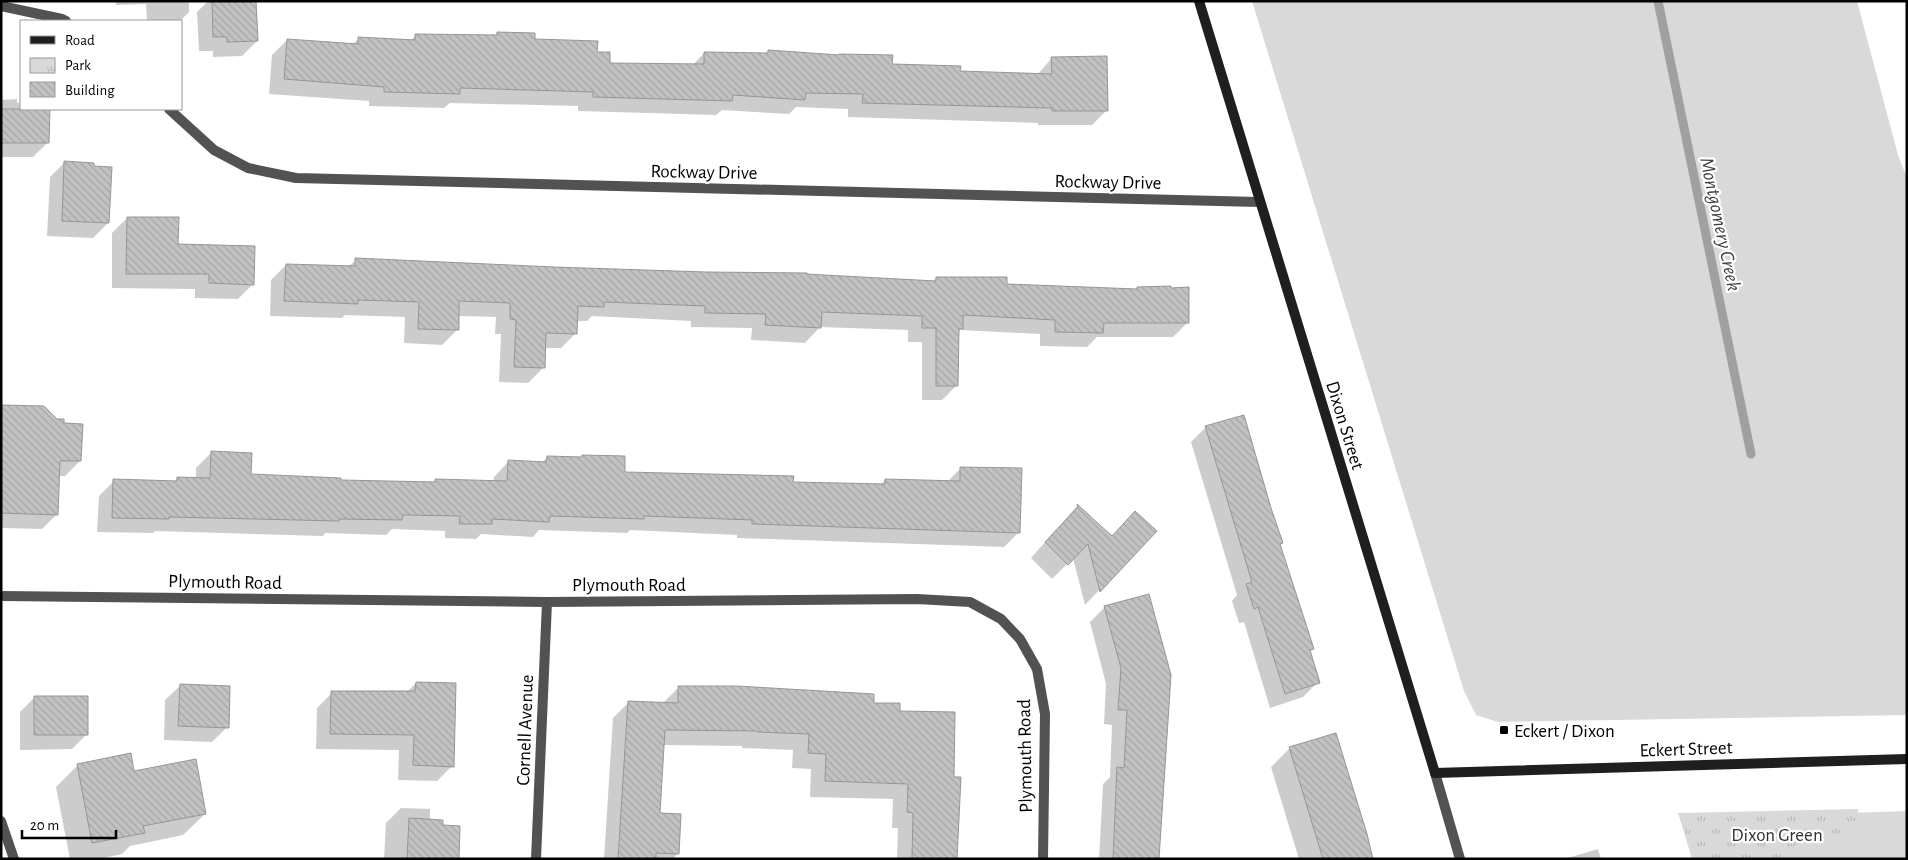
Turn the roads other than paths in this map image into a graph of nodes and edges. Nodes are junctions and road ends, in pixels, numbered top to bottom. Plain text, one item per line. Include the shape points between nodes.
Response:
1 (1199, 1) edge
2 (1, 6) edge
3 (64, 20) edge
4 (170, 110) edge
5 (1259, 202) junction
6 (1, 596) edge
7 (547, 602) junction
8 (1907, 759) edge
9 (1435, 773) junction
10 (1, 821) edge
11 (14, 859) edge
12 (536, 859) edge
13 (1043, 859) edge
14 (1460, 859) edge

1 - 5 street, Dixon Street
2 - 3 street
4 - 5 street, Rockway Drive via 214,150 248,168 296,178
5 - 9 street, Dixon Street
6 - 7 street, Plymouth Road
7 - 12 street, Cornell Avenue
7 - 13 street, Plymouth Road via 917,599 970,602 1001,619 1020,640 1037,670 1045,714
8 - 9 street, Eckert Street
9 - 14 street, Dixon Street
10 - 11 street

